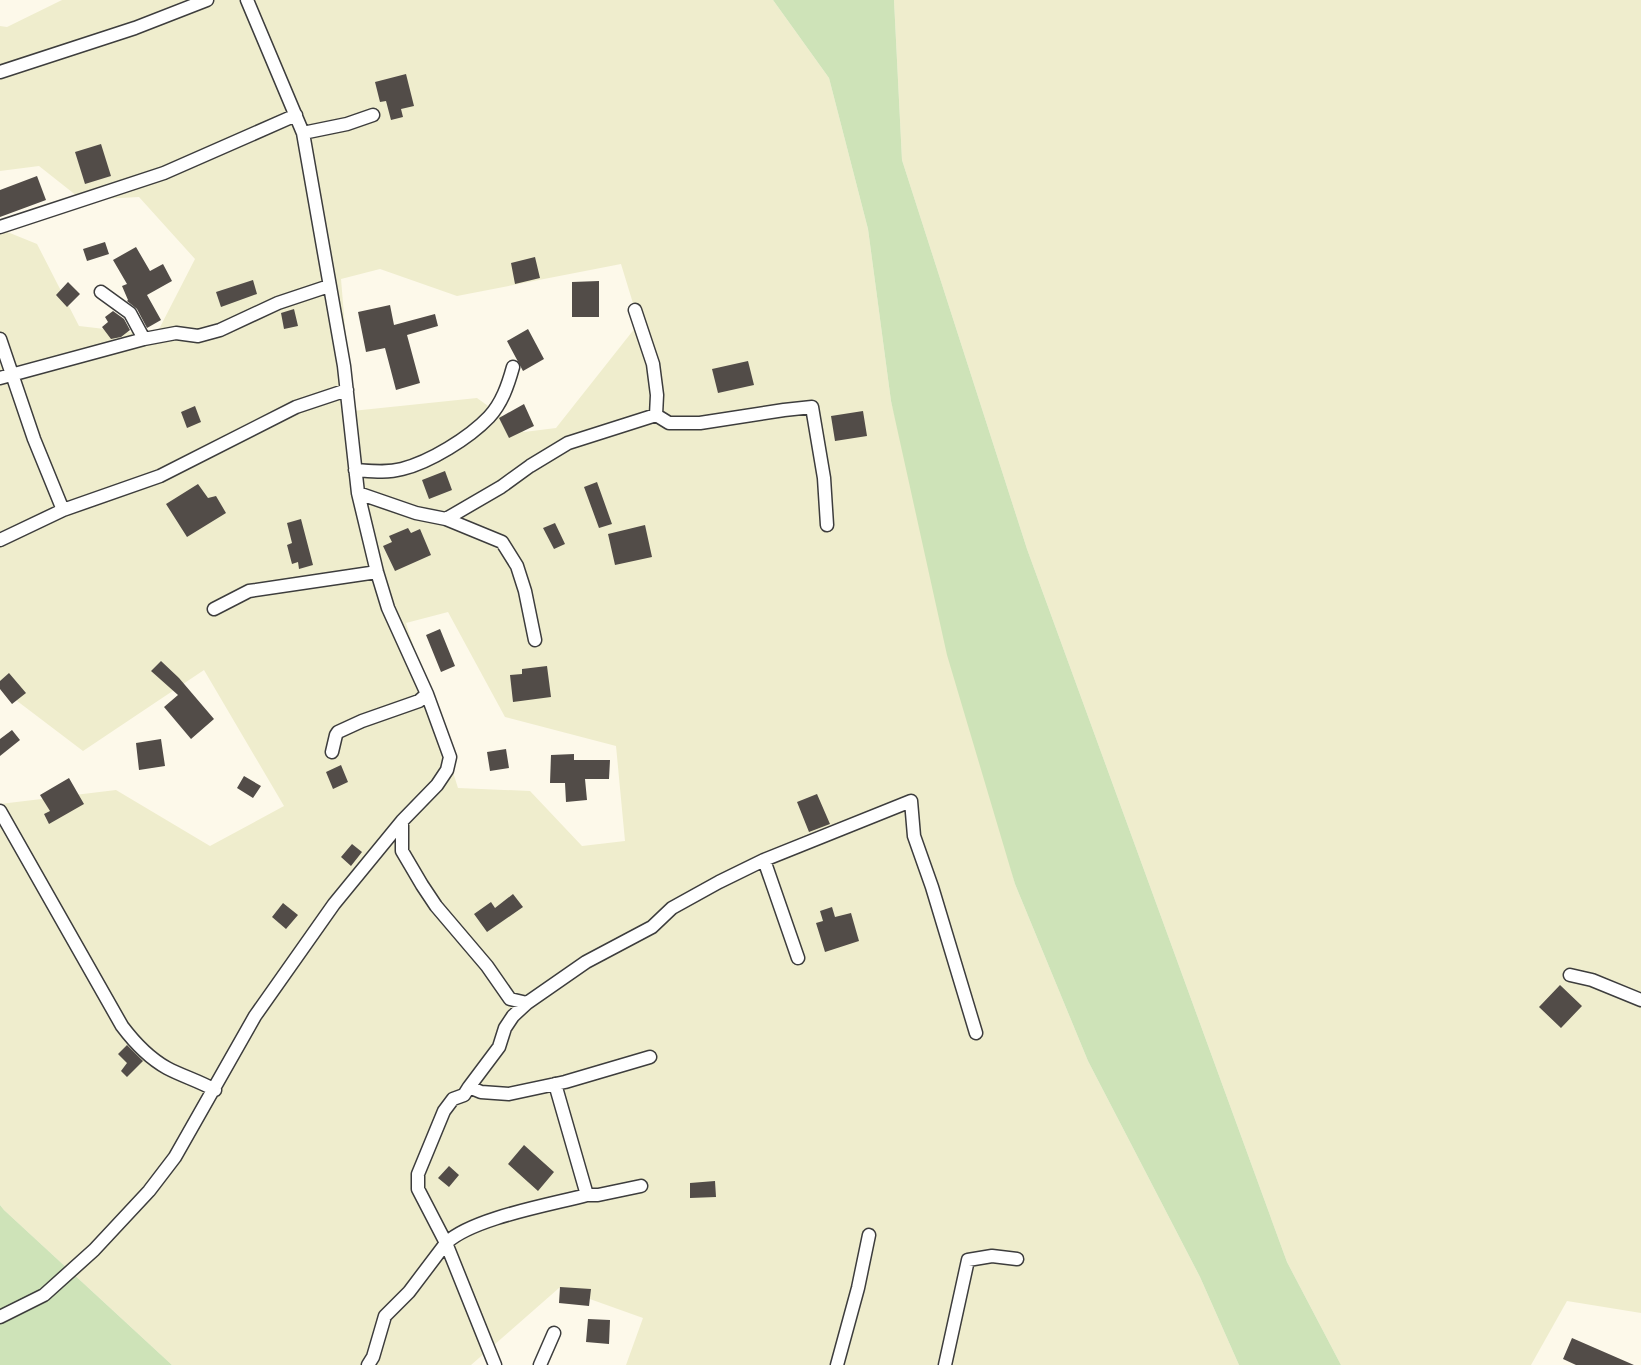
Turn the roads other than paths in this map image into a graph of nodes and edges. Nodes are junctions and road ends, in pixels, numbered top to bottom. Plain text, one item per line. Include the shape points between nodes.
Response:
1 (207, 0) edge
2 (247, 0) edge
3 (0, 72) edge
4 (296, 115) junction
5 (373, 115) dead end
6 (303, 133) junction
7 (0, 227) edge
8 (329, 285) junction
9 (101, 292) dead end
10 (635, 310) dead end
11 (0, 339) edge
12 (144, 339) junction
13 (513, 367) dead end
14 (6, 376) edge
15 (346, 390) junction
16 (656, 415) junction
17 (356, 470) junction
18 (358, 492) junction
19 (63, 510) junction
20 (446, 519) junction
21 (827, 525) dead end
22 (0, 540) edge
23 (378, 572) junction
24 (214, 609) dead end
25 (535, 640) dead end
26 (427, 694) junction
27 (332, 752) dead end
28 (0, 811) edge
29 (402, 821) junction
30 (380, 847) junction
31 (402, 851) junction
32 (764, 860) junction
33 (798, 958) dead end
34 (1570, 975) dead end
35 (510, 999) junction
36 (1641, 1000) edge
37 (526, 1003) junction
38 (513, 1016) junction
39 (976, 1033) dead end
40 (650, 1057) dead end
41 (555, 1084) junction
42 (470, 1087) junction
43 (215, 1090) junction
44 (641, 1186) dead end
45 (587, 1194) junction
46 (868, 1235) dead end
47 (446, 1243) junction
48 (1017, 1259) dead end
49 (0, 1317) edge
50 (554, 1332) dead end
51 (368, 1365) edge
52 (495, 1365) edge
53 (540, 1365) edge
54 (837, 1365) edge
55 (945, 1365) edge

1 - 3 street
2 - 4 street
4 - 6 street
4 - 7 street via 164,173
5 - 6 street
6 - 8 street
8 - 12 street via 209,333 176,333
8 - 15 street
9 - 12 street via 130,314
10 - 16 street via 652,364
11 - 14 street
12 - 14 street
13 - 17 street via 507,389 489,416 462,439 401,470
14 - 19 street
15 - 17 street
15 - 19 street via 296,407 160,476
16 - 20 street via 568,443
16 - 21 street via 669,423 700,423 812,407
17 - 18 street
18 - 20 street via 416,513
18 - 23 street
19 - 22 street
20 - 25 street via 495,539 508,550 525,591
23 - 24 street via 249,591
23 - 26 street via 388,608
26 - 27 street via 419,701 338,732
26 - 29 street via 450,757 447,770
28 - 43 street via 122,1026 136,1044 167,1068
29 - 30 street
29 - 31 street
30 - 31 street
30 - 43 street via 334,904 255,1016
31 - 35 street via 436,906
32 - 33 street
32 - 37 street via 672,908 652,927 586,962
32 - 39 street via 911,801 914,836
34 - 36 street
35 - 37 street
35 - 38 street
37 - 38 street
38 - 42 street via 499,1047
40 - 41 street
41 - 42 street via 502,1094
41 - 45 street
42 - 47 street via 444,1111 418,1174 418,1189
43 - 49 street via 149,1191 94,1250 44,1295
44 - 45 street
45 - 47 street via 481,1223
46 - 54 street
47 - 51 street via 409,1292 385,1316
47 - 52 street
48 - 55 street via 992,1256 968,1260
50 - 53 street

